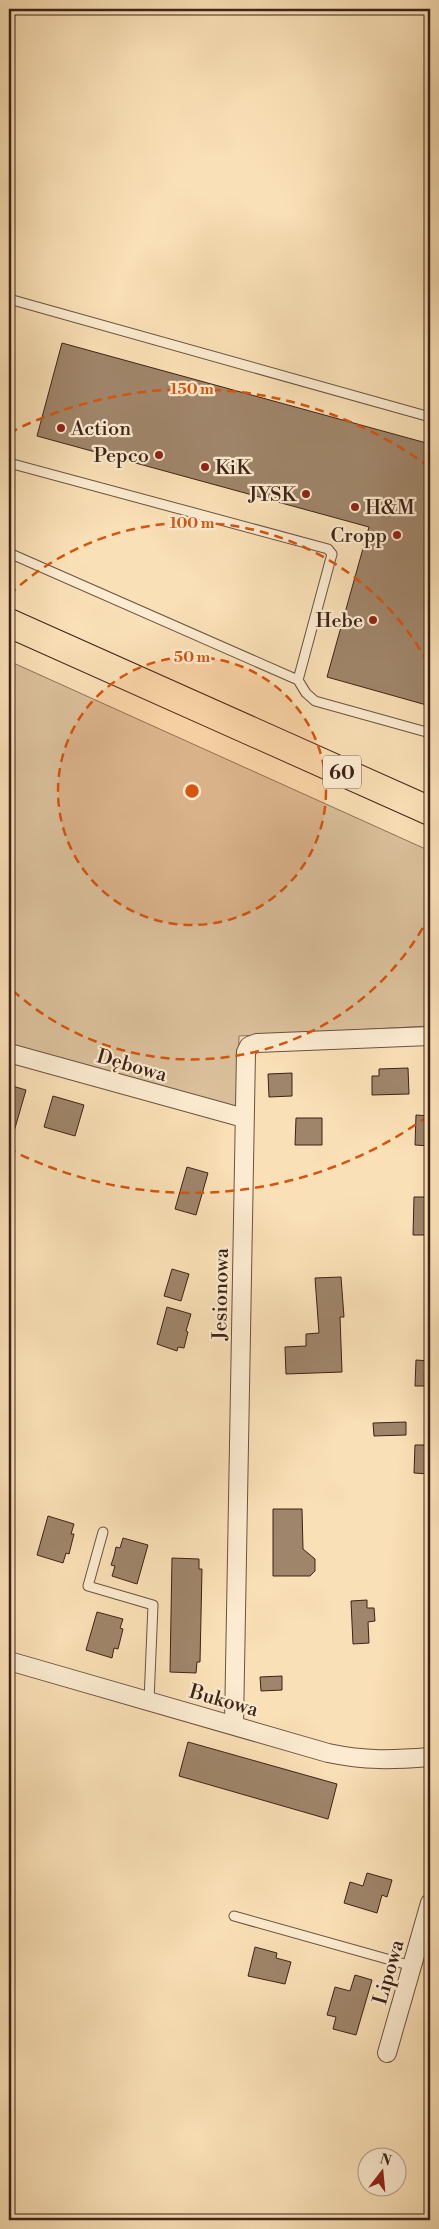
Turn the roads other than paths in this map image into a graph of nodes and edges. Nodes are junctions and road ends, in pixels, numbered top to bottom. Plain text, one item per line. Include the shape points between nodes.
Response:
1 (9, 299) edge
2 (430, 417) edge
3 (9, 463) edge
4 (9, 553) edge
5 (9, 623) edge
6 (298, 680) junction
7 (430, 733) edge
8 (430, 811) edge
9 (430, 1036) edge
10 (9, 1053) edge
11 (244, 1118) junction
12 (102, 1532) dead end
13 (9, 1661) edge
14 (149, 1701) junction
15 (234, 1725) junction
16 (430, 1757) edge
17 (430, 1903) edge
18 (234, 1916) dead end
19 (412, 1966) junction
20 (387, 2053) dead end

1 - 2 lane
3 - 6 lane via 328,549 332,554
4 - 6 lane
5 - 8 main road, 60
6 - 7 lane via 315,701
9 - 11 street, Jesionowa via 256,1043 249,1046 246,1052
10 - 11 street, Dębowa
11 - 15 street, Jesionowa
12 - 14 lane via 88,1586 153,1605
13 - 14 street, Bukowa
14 - 15 street, Bukowa
15 - 16 street, Bukowa via 358,1759
17 - 19 street, Lipowa
18 - 19 lane
19 - 20 street, Lipowa

